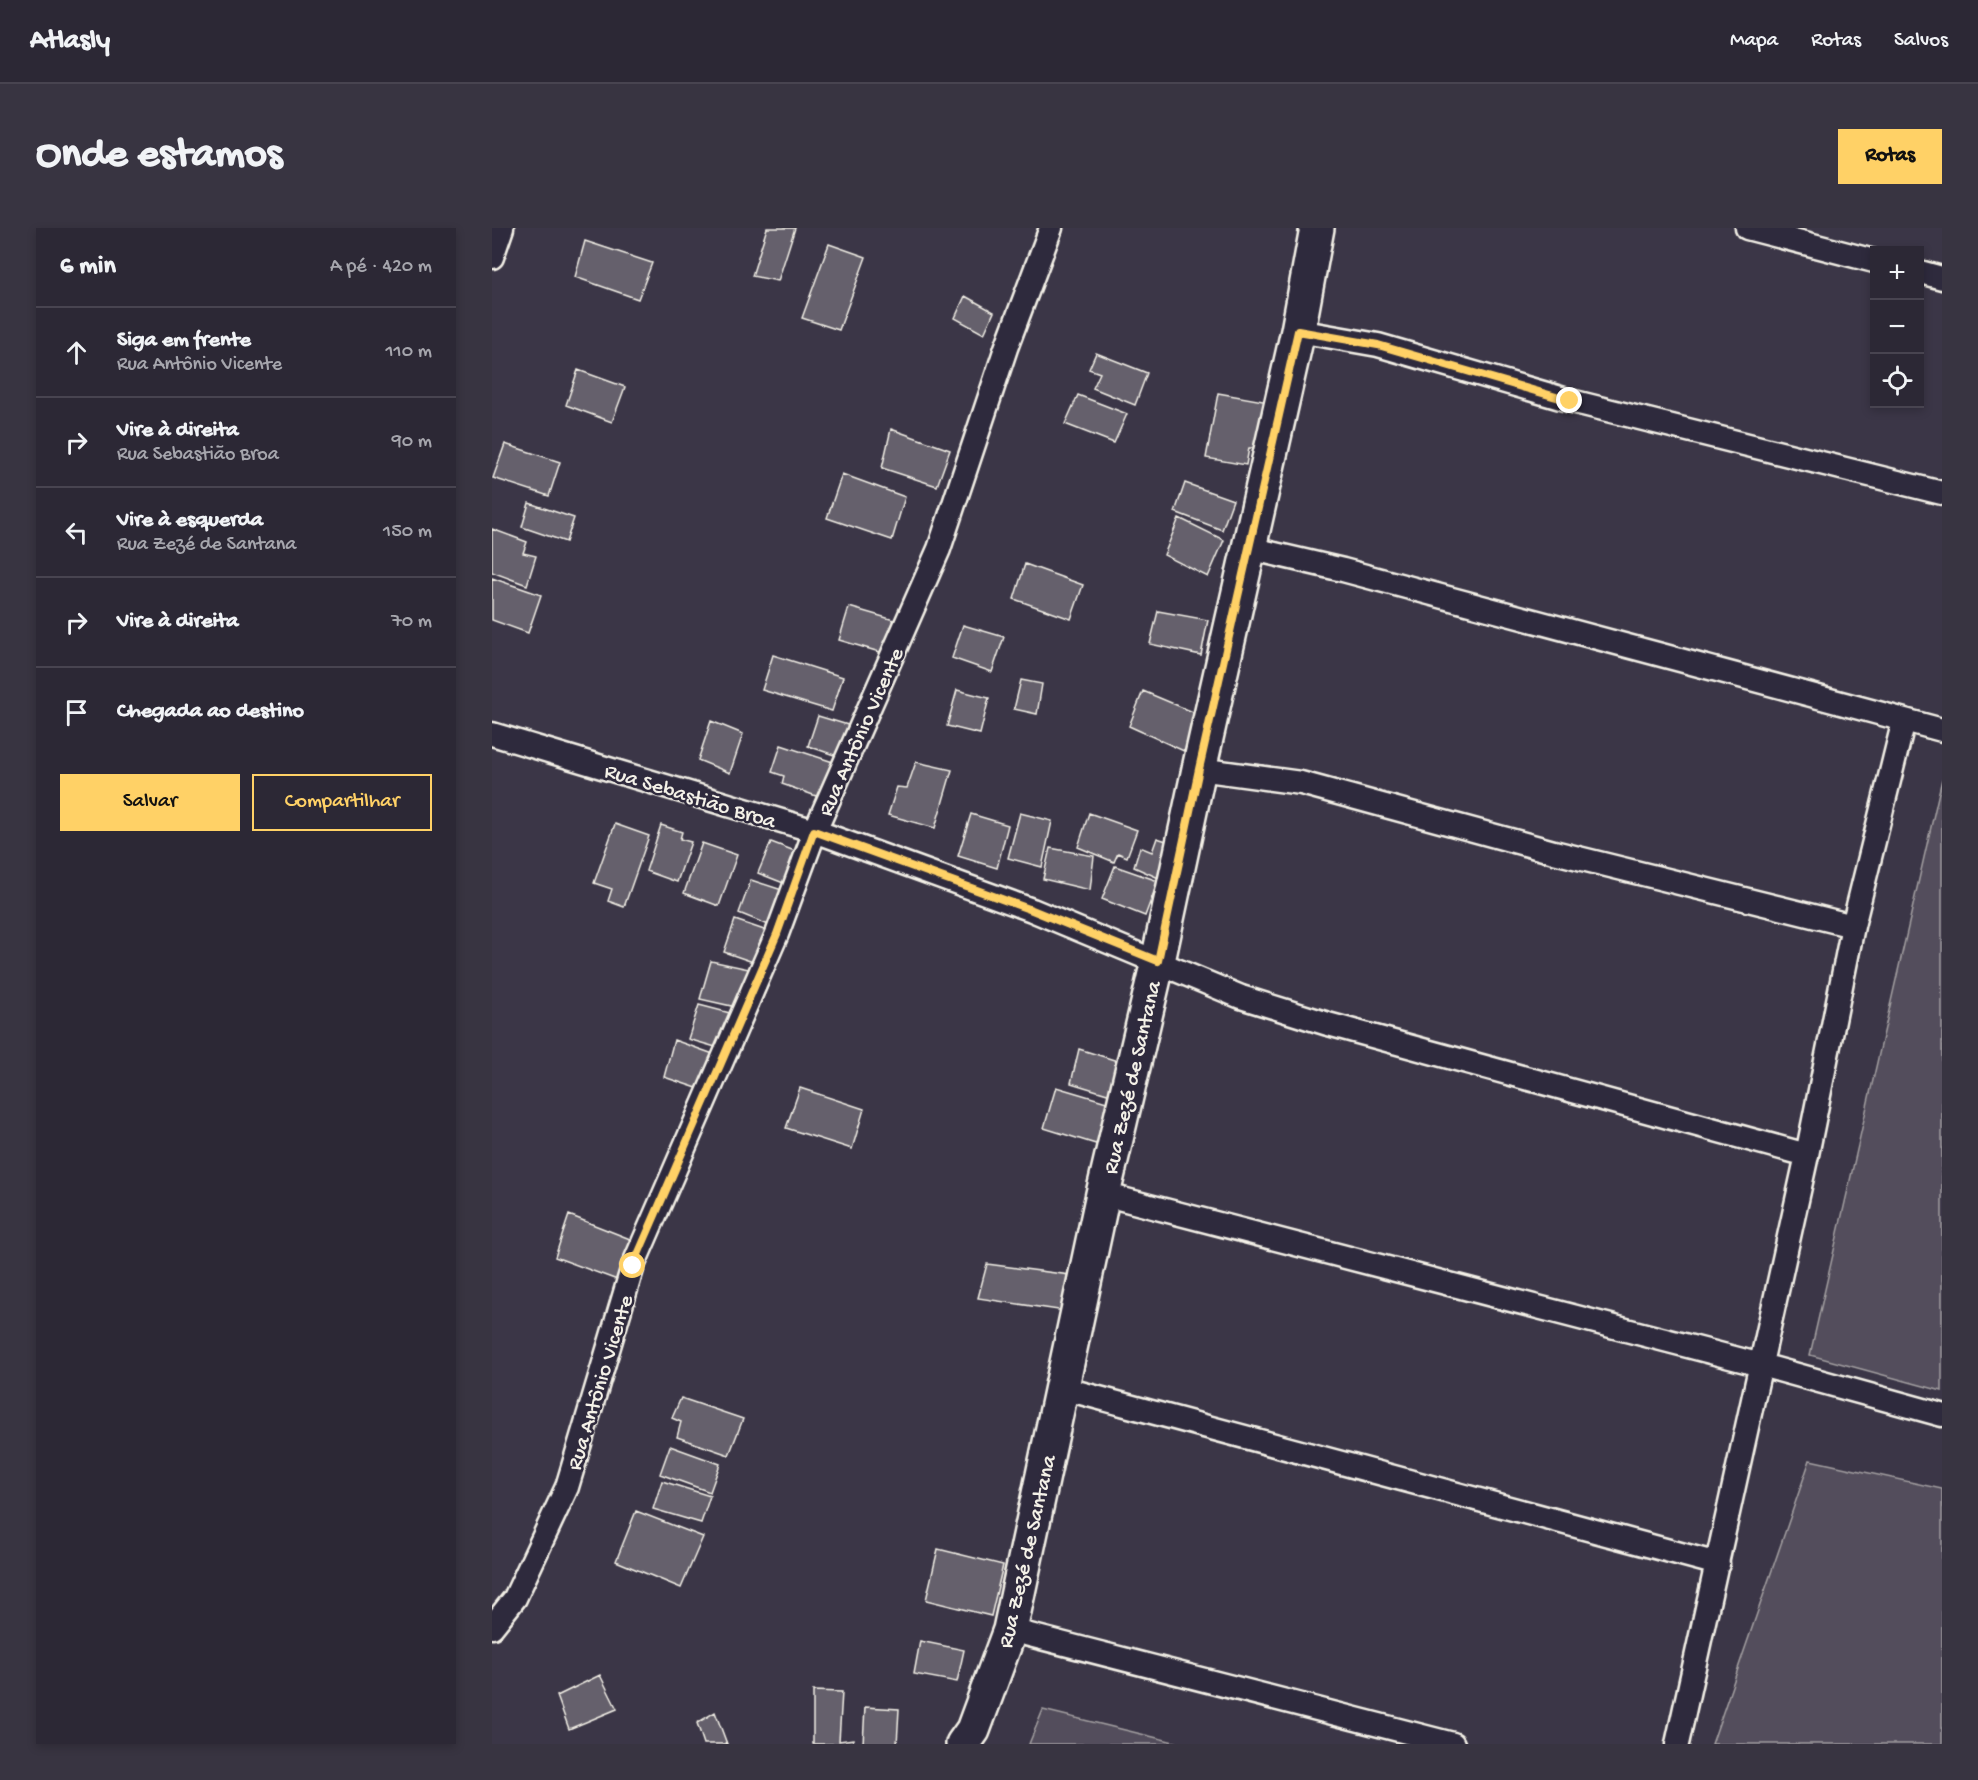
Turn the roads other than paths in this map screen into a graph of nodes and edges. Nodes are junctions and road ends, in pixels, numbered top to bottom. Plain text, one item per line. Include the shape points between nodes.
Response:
1 (502, 228) edge
2 (1052, 228) edge
3 (1317, 228) edge
4 (1747, 228) edge
5 (492, 257) edge
6 (1870, 260) edge
7 (1924, 273) edge
8 (1942, 278) edge
9 (1298, 331) junction
10 (1942, 493) edge
11 (1249, 548) junction
12 (1904, 720) junction
13 (1942, 730) edge
14 (492, 734) edge
15 (1199, 769) junction
16 (814, 831) junction
17 (1853, 926) junction
18 (1158, 961) junction
19 (1807, 1155) junction
20 (1103, 1194) junction
21 (1761, 1365) junction
22 (1062, 1388) junction
23 (1942, 1415) edge
24 (1718, 1564) junction
25 (492, 1626) edge
26 (1010, 1630) junction
27 (963, 1744) edge
28 (1453, 1744) edge
29 (1677, 1744) edge

1 - 5 street
2 - 16 street, Rua Antônio Vicente via 1006,348 939,549
3 - 9 main road, Rua Zezé de Santana
4 - 6 street
7 - 8 street
9 - 10 street via 1378,345 1570,401
9 - 11 main road, Rua Zezé de Santana
11 - 12 street
11 - 15 main road, Rua Zezé de Santana
12 - 13 street
12 - 17 street
14 - 16 street, Rua Sebastião Broa
15 - 17 street via 1301,783 1554,852
15 - 18 main road, Rua Zezé de Santana
16 - 18 street, Rua Sebastião Broa via 1032,910
16 - 25 street, Rua Antônio Vicente via 777,934 633,1266 567,1487 515,1598
17 - 19 street
18 - 19 street, Rua Sebastião Broa via 1241,997 1328,1024
18 - 20 main road, Rua Zezé de Santana
19 - 21 street
20 - 21 street
20 - 22 main road, Rua Zezé de Santana
21 - 23 street
21 - 24 street
22 - 24 street
22 - 26 main road, Rua Zezé de Santana
24 - 29 street
26 - 27 main road, Rua Zezé de Santana via 973,1730
26 - 28 street

